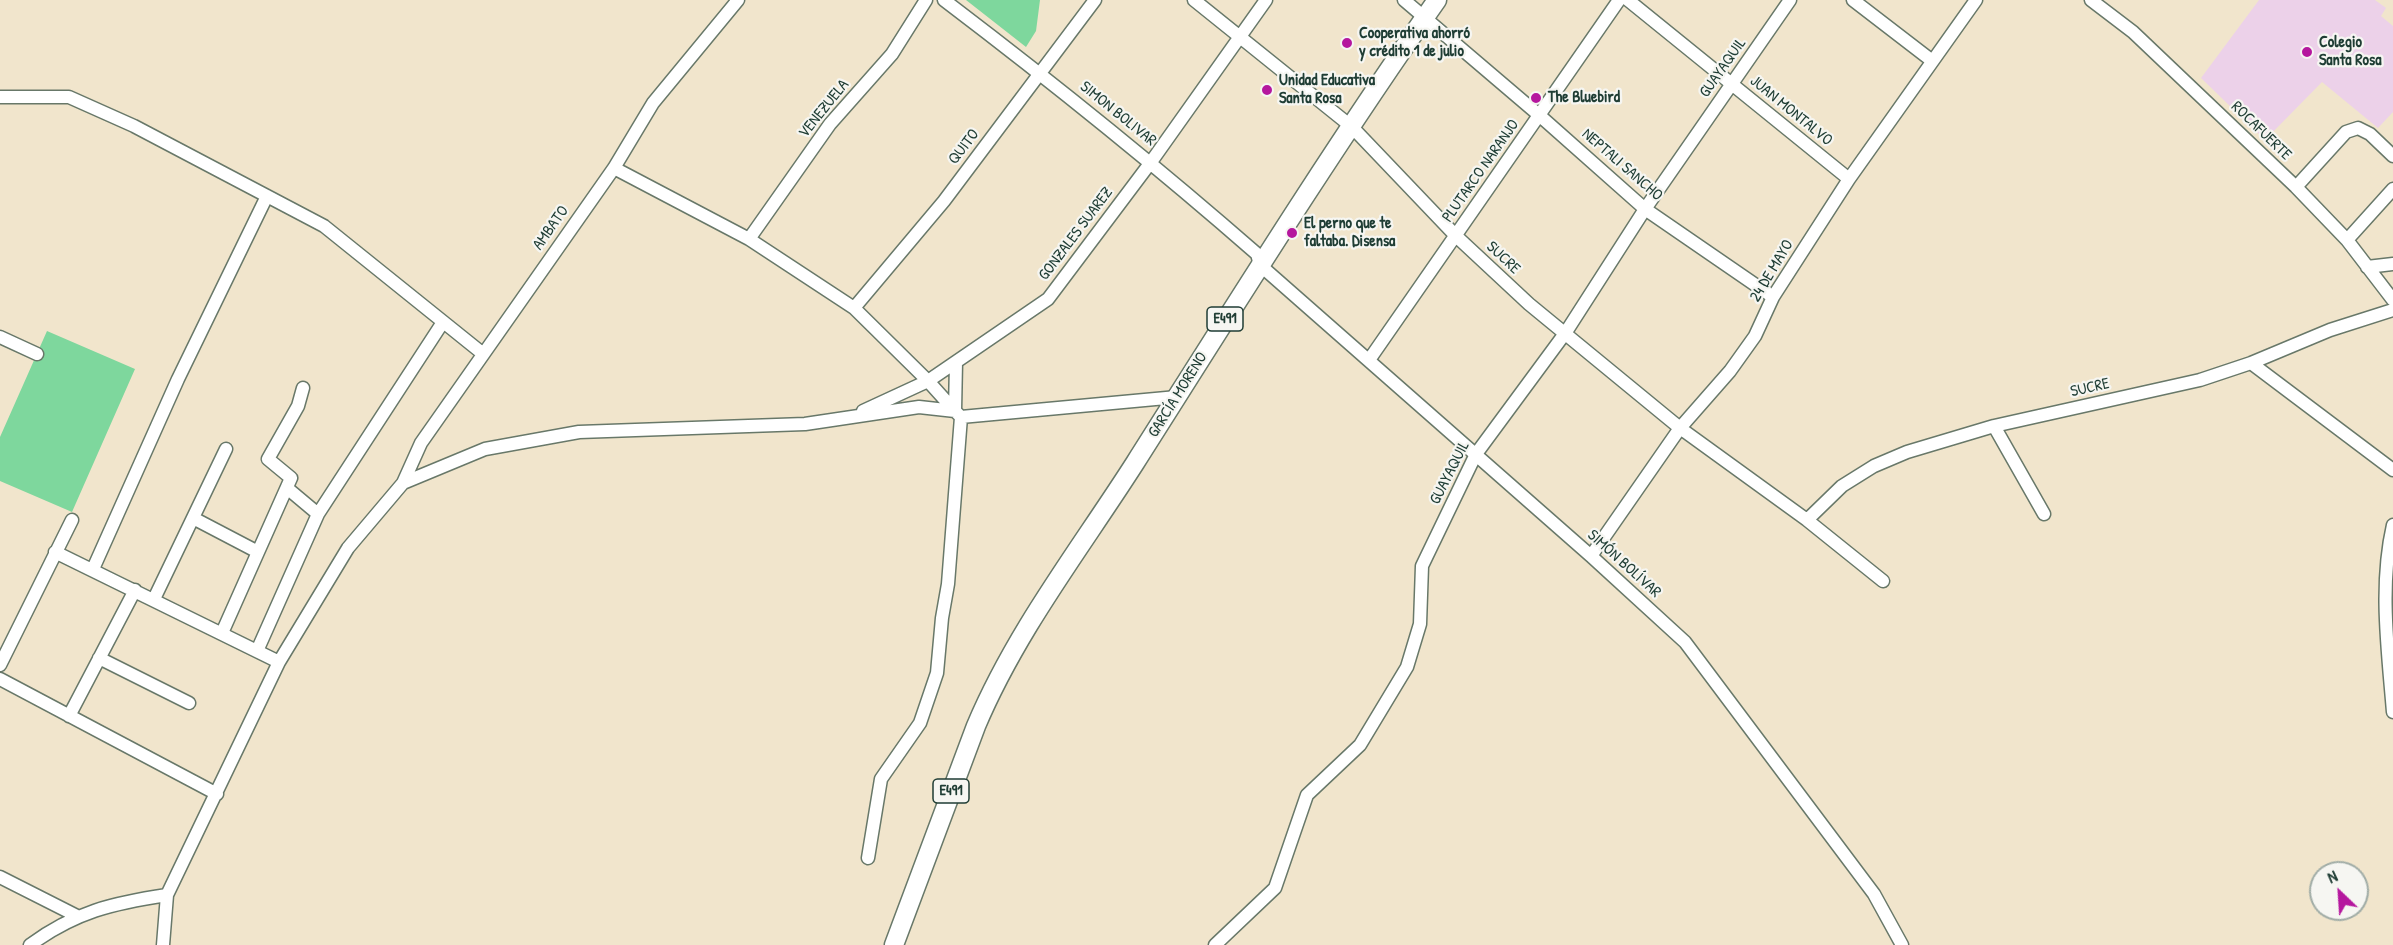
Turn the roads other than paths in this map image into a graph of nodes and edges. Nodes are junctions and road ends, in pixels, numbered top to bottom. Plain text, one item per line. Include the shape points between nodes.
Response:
1 (738, 0) edge
2 (926, 0) edge
3 (944, 0) edge
4 (1095, 0) edge
5 (1194, 0) edge
6 (1266, 0) edge
7 (1404, 0) edge
8 (1437, 0) edge
9 (1619, 0) edge
10 (1628, 0) edge
11 (1790, 0) edge
12 (1853, 0) edge
13 (1976, 0) edge
14 (2091, 0) edge
15 (1425, 17) junction
16 (1240, 37) junction
17 (1931, 60) junction
18 (1041, 73) junction
19 (1732, 84) junction
20 (0, 97) edge
21 (1539, 115) junction
22 (1352, 127) junction
23 (2393, 156) edge
24 (1151, 162) junction
25 (614, 168) junction
26 (1849, 179) junction
27 (2296, 187) junction
28 (2393, 189) edge
29 (267, 196) junction
30 (1645, 209) junction
31 (1456, 236) junction
32 (748, 239) junction
33 (2347, 240) junction
34 (2393, 264) edge
35 (1260, 265) junction
36 (2367, 267) junction
37 (1773, 297) junction
38 (2393, 300) edge
39 (854, 308) junction
40 (2393, 310) edge
41 (443, 321) junction
42 (1566, 332) junction
43 (0, 337) edge
44 (482, 353) junction
45 (37, 354) dead end
46 (1369, 360) junction
47 (956, 362) junction
48 (2251, 363) junction
49 (928, 381) junction
50 (303, 388) dead end
51 (1177, 397) junction
52 (958, 414) junction
53 (849, 417) junction
54 (1994, 426) junction
55 (1680, 428) junction
56 (226, 449) dead end
57 (1476, 454) junction
58 (2393, 470) edge
59 (403, 483) junction
60 (287, 488) junction
61 (318, 514) junction
62 (2044, 514) dead end
63 (193, 518) junction
64 (72, 520) dead end
65 (1807, 520) junction
66 (2393, 525) edge
67 (55, 552) junction
68 (258, 552) junction
69 (1591, 556) junction
70 (93, 569) junction
71 (1883, 581) dead end
72 (135, 590) junction
73 (154, 599) junction
74 (222, 633) junction
75 (257, 651) junction
76 (99, 658) junction
77 (279, 662) junction
78 (0, 665) edge
79 (0, 679) edge
80 (189, 703) dead end
81 (2393, 712) edge
82 (69, 716) junction
83 (217, 794) junction
84 (868, 858) dead end
85 (0, 877) edge
86 (167, 895) junction
87 (77, 916) junction
88 (30, 945) edge
89 (163, 945) edge
90 (894, 945) edge
91 (1215, 945) edge
92 (1902, 945) edge

1 - 25 street, AMBATO via 653,103
2 - 32 street, VENEZUELA via 892,54 830,124
3 - 18 street, SIMON BOLIVAR
4 - 18 street, QUITO
5 - 16 street, SUCRE
6 - 16 street, GONZALES SUAREZ
7 - 15 street, NEPTALI SANCHO
8 - 15 highway, GARCÍA MORENO / E491
9 - 21 street, PLUTARCO NARANJO
10 - 19 street, JUAN MONTALVO
11 - 19 street, GUAYAQUIL
12 - 17 street
13 - 17 street, 24 DE MAYO
14 - 27 street, ROCAFUERTE via 2133,32
15 - 21 street, NEPTALI SANCHO
15 - 22 highway, GARCÍA MORENO / E491
16 - 22 street, SUCRE
16 - 24 street, GONZALES SUAREZ
17 - 26 street, 24 DE MAYO
18 - 24 street, SIMON BOLIVAR
18 - 39 street, QUITO via 944,201
19 - 26 street, JUAN MONTALVO
19 - 30 street, GUAYAQUIL
20 - 29 street via 69,97 134,126
21 - 30 street, NEPTALI SANCHO
21 - 31 street, PLUTARCO NARANJO
22 - 31 street, SUCRE
22 - 35 highway, GARCÍA MORENO / E491
23 - 27 street via 2358,128 2346,132
24 - 35 street, SIMON BOLIVAR via 1257,254
24 - 47 street, GONZALES SUAREZ via 1048,299
25 - 32 street
25 - 44 street, AMBATO
26 - 37 street, 24 DE MAYO
27 - 33 street, ROCAFUERTE
28 - 33 street
29 - 41 street via 324,226
29 - 70 street via 178,379
30 - 37 street, NEPTALI SANCHO
30 - 42 street, GUAYAQUIL
31 - 42 street, SUCRE via 1529,304
31 - 46 street, PLUTARCO NARANJO
32 - 39 street
33 - 36 street, ROCAFUERTE
34 - 36 street
35 - 46 street, SIMÓN BOLÍVAR
35 - 51 highway, GARCÍA MORENO / E491
36 - 38 street, ROCAFUERTE
37 - 55 street, 24 DE MAYO via 1755,336
39 - 49 street
40 - 48 street, SUCRE via 2330,330
41 - 44 street
41 - 61 street
42 - 55 street, SUCRE
42 - 57 street, GUAYAQUIL
43 - 45 street
44 - 59 street, AMBATO via 421,443
46 - 57 street, SIMÓN BOLÍVAR
47 - 49 street, GONZALES SUAREZ
47 - 52 street
48 - 54 street, SUCRE via 2200,380
48 - 58 street
49 - 52 street
49 - 53 street, GONZALES SUAREZ
50 - 60 street via 298,406 268,459 291,478
51 - 52 street
51 - 90 highway, GARCÍA MORENO / E491 via 1018,641 991,690
52 - 53 street via 919,407
52 - 84 street via 948,584 937,673 920,723 881,778
53 - 59 street via 805,424 579,432 485,449
54 - 62 street
54 - 65 street, SUCRE via 1926,445 1874,466 1842,486
55 - 65 street, SUCRE
55 - 69 street, 24 DE MAYO
56 - 63 street
57 - 69 street, SIMÓN BOLÍVAR
57 - 91 street, GUAYAQUIL via 1422,566 1420,624 1407,667 1360,745 1307,795 1275,888
59 - 77 street via 348,548
60 - 61 street
60 - 68 street
61 - 75 street
63 - 68 street
63 - 73 street
64 - 67 street
65 - 71 street, SUCRE
66 - 81 street via 2385,610
67 - 70 street
67 - 78 street
68 - 74 street
69 - 92 street, SIMÓN BOLÍVAR via 1685,642 1874,894
70 - 72 street
72 - 73 street
72 - 76 street
73 - 74 street
74 - 75 street
75 - 77 street
76 - 80 street
76 - 82 street
77 - 83 street
79 - 82 street
82 - 83 street
83 - 86 street
85 - 87 street
86 - 87 street via 120,902
86 - 89 street
87 - 88 street

